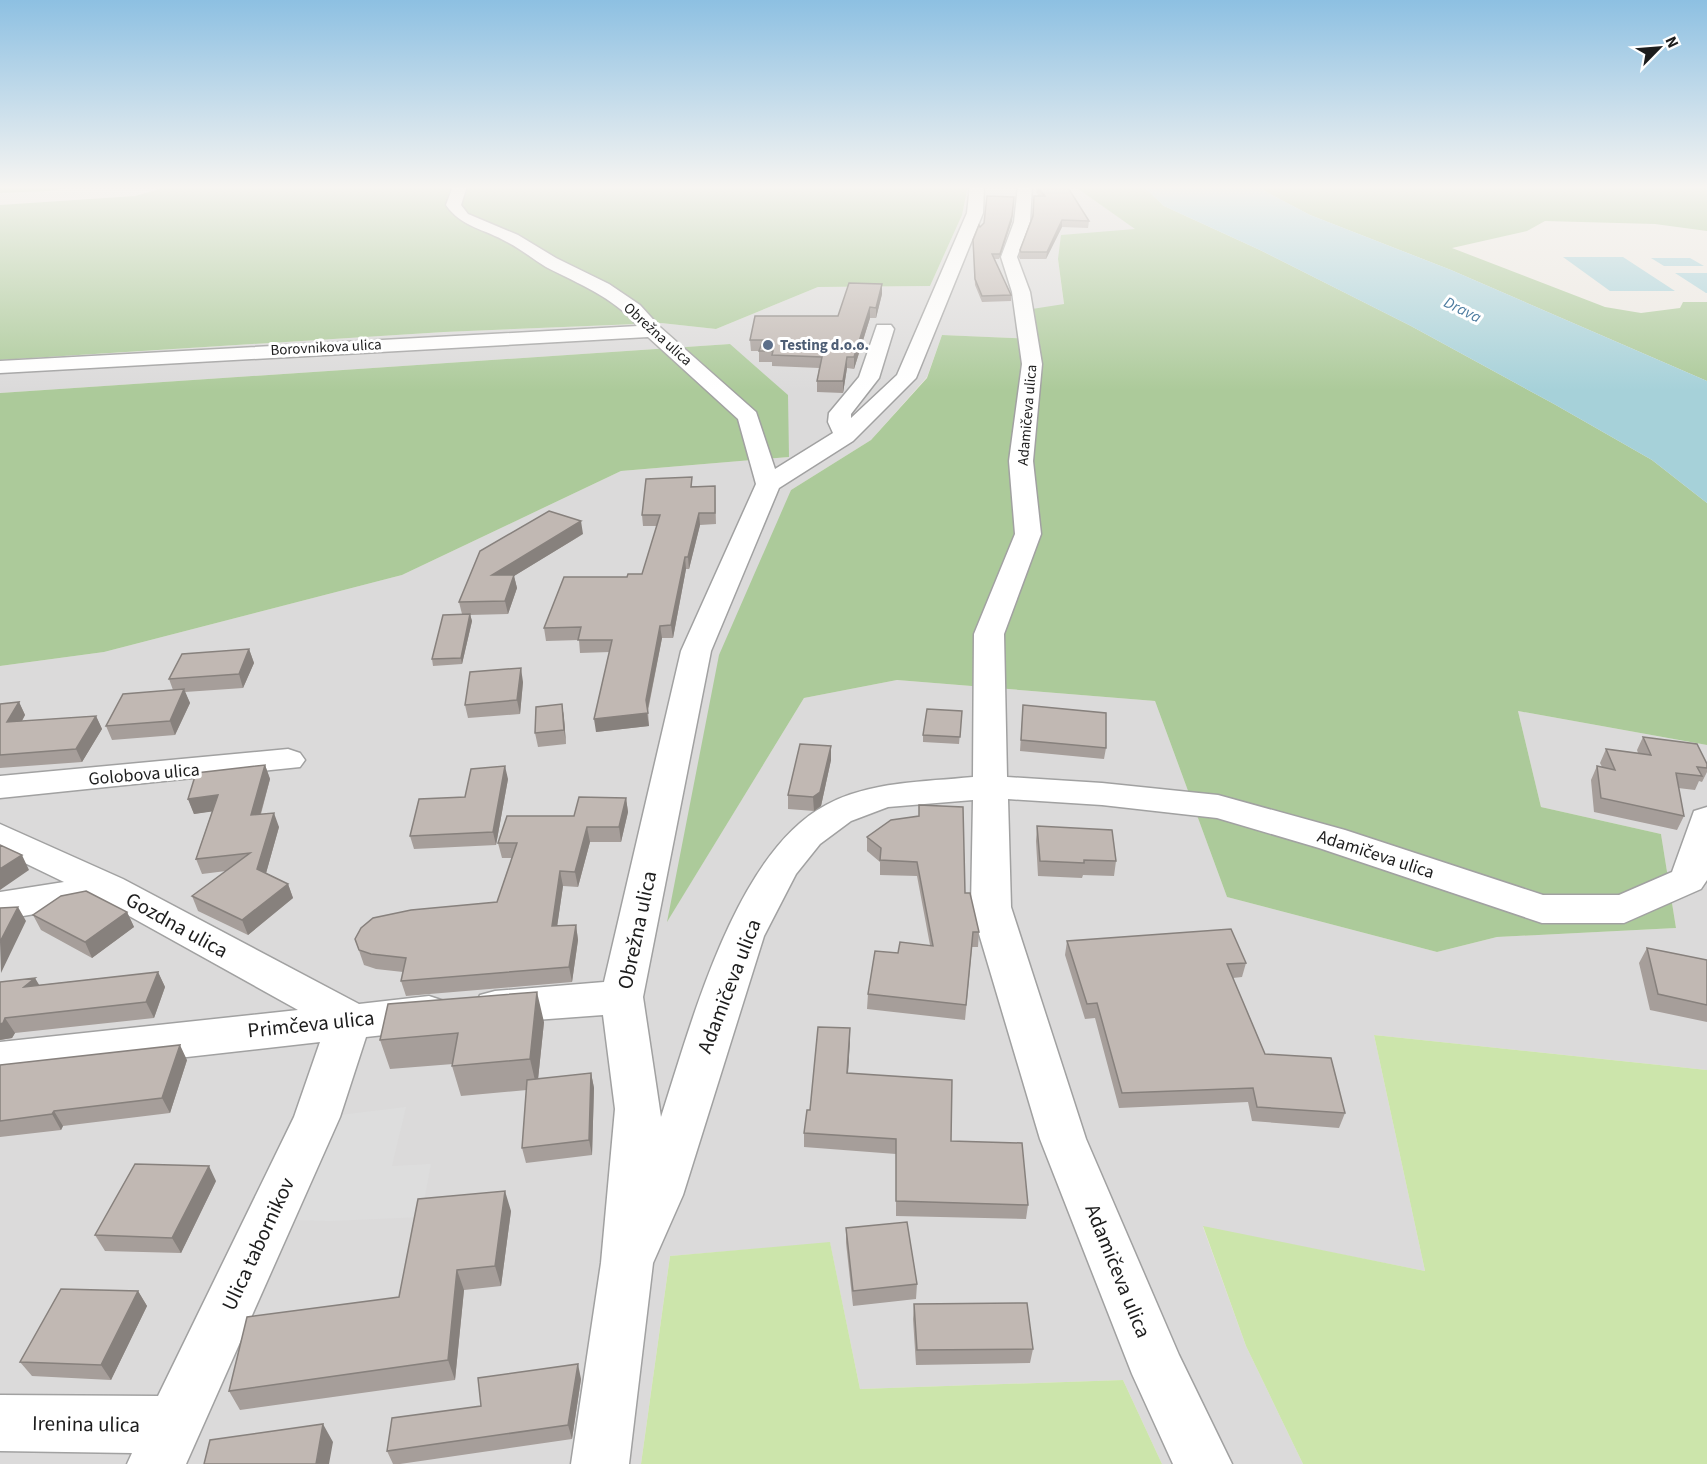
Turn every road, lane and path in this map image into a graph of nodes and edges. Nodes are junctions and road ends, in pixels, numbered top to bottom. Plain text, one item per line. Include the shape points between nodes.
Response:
1 (538, 254) edge
2 (958, 254) edge
3 (1010, 254) edge
4 (884, 329) dead end
5 (653, 331) junction
6 (0, 367) edge
7 (846, 436) junction
8 (768, 484) junction
9 (288, 760) dead end
10 (992, 786) junction
11 (0, 787) edge
12 (1707, 819) edge
13 (0, 836) edge
14 (109, 888) junction
15 (0, 906) edge
16 (622, 997) junction
17 (350, 1019) junction
18 (0, 1059) edge
19 (627, 1263) junction
20 (0, 1422) edge
21 (164, 1444) edge
22 (600, 1464) edge
23 (1203, 1464) edge

1 - 5 street, Obrežna ulica via 603,288 633,309
2 - 7 street via 906,378
3 - 10 street, Adamičeva ulica via 1021,292 1032,364 1021,461 1028,534 989,634
4 - 7 street via 869,378 840,413 839,422
5 - 6 street, Borovnikova ulica
5 - 8 street, Obrežna ulica via 748,417
7 - 8 street
8 - 16 street, Obrežna ulica via 696,651
9 - 11 street, Golobova ulica
10 - 12 street, Adamičeva ulica via 1218,807 1332,839 1542,909 1624,909 1688,880
10 - 19 street, Adamičeva ulica via 886,796 865,802 838,813 807,835 780,868 744,936 659,1195
10 - 23 street, Adamičeva ulica via 992,907 1064,1139 1160,1374
13 - 14 street, Gozdna ulica
14 - 15 street
14 - 17 street, Gozdna ulica
16 - 17 street, Primčeva ulica
16 - 19 street, Obrežna ulica via 638,1109
17 - 18 street, Primčeva ulica
17 - 21 street, Ulica tabornikov via 317,1117
19 - 22 street, Obrežna ulica
20 - 21 street, Irenina ulica

